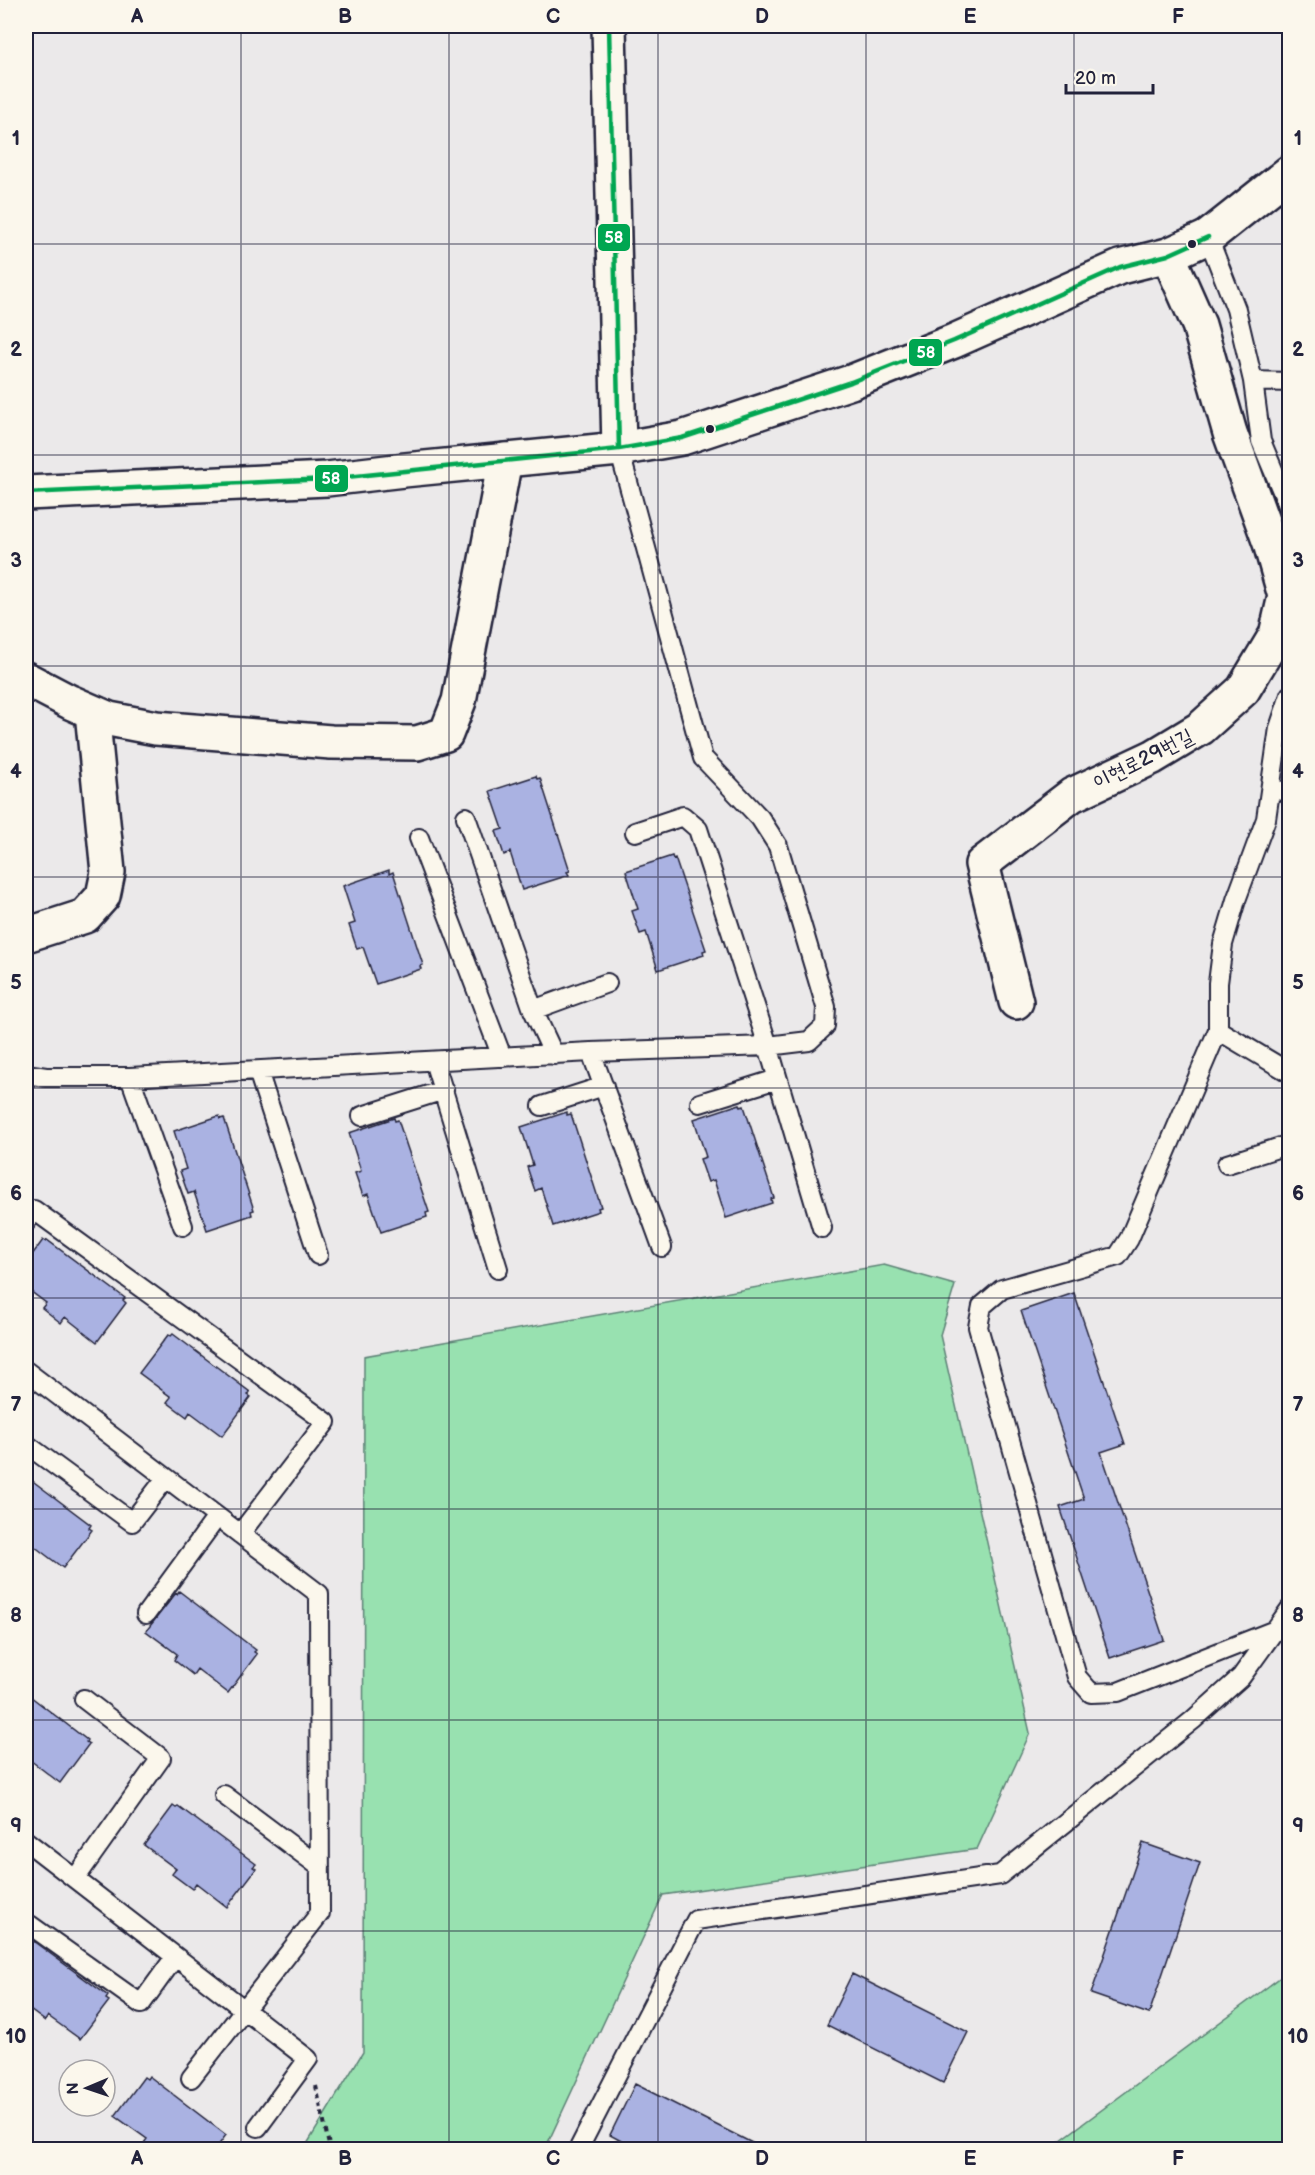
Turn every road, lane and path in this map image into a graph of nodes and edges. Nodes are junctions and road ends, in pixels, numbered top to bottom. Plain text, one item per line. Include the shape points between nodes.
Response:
1 (609, 26) edge
2 (1290, 172) edge
3 (1208, 237) junction
4 (1168, 255) junction
5 (1252, 381) junction
6 (1290, 382) edge
7 (619, 449) junction
8 (505, 460) junction
9 (26, 493) edge
10 (1290, 510) edge
11 (26, 680) edge
12 (1290, 695) edge
13 (92, 712) junction
14 (1271, 789) junction
15 (1290, 792) edge
16 (466, 817) dead end
17 (635, 832) dead end
18 (419, 838) dead end
19 (26, 935) edge
20 (607, 983) dead end
21 (1016, 1002) dead end
22 (533, 1010) junction
23 (1218, 1030) junction
24 (768, 1046) junction
25 (591, 1052) junction
26 (554, 1055) junction
27 (502, 1057) junction
28 (434, 1061) junction
29 (258, 1071) junction
30 (1289, 1072) edge
31 (26, 1074) edge
32 (130, 1077) junction
33 (777, 1079) junction
34 (604, 1086) junction
35 (444, 1090) junction
36 (700, 1103) dead end
37 (543, 1106) dead end
38 (362, 1116) dead end
39 (1290, 1144) edge
40 (1227, 1164) dead end
41 (26, 1222) edge
42 (183, 1226) dead end
43 (822, 1228) dead end
44 (662, 1247) dead end
45 (318, 1255) dead end
46 (498, 1269) dead end
47 (26, 1371) edge
48 (26, 1444) edge
49 (166, 1478) junction
50 (218, 1516) junction
51 (240, 1534) junction
52 (1290, 1610) edge
53 (146, 1614) dead end
54 (1275, 1630) junction
55 (84, 1699) dead end
56 (224, 1795) dead end
57 (26, 1841) edge
58 (320, 1867) junction
59 (75, 1879) junction
60 (26, 1932) edge
61 (175, 1957) junction
62 (243, 2009) junction
63 (308, 2059) junction
64 (191, 2078) dead end
65 (258, 2127) dead end
66 (330, 2150) edge
67 (578, 2150) edge

1 - 7 street
2 - 3 street
3 - 4 street
3 - 5 lane via 1236,309
4 - 7 street via 1120,267 954,341 841,385 682,438
4 - 21 street, 이현로29번길 via 1199,325 1230,433 1285,596 1276,635 1243,690 1201,728 1153,757 1072,795 982,864
5 - 6 lane
5 - 10 lane via 1261,441
7 - 8 street
7 - 24 lane via 703,758 760,818 778,846 826,1007 825,1026 809,1041
8 - 9 street via 327,479
8 - 13 street via 459,701 446,734 417,743 331,742 156,728
11 - 13 street
12 - 14 lane via 1279,728
13 - 19 street via 108,872 103,896 85,916
14 - 15 lane
14 - 23 lane via 1266,819 1223,944
16 - 22 lane
17 - 24 lane via 683,816 698,829
18 - 27 lane
20 - 22 lane
22 - 26 lane
23 - 30 lane
23 - 54 lane via 1129,1239 1118,1256 1002,1289 982,1306 978,1327 1077,1677 1084,1685 1092,1693 1118,1692
24 - 25 lane
24 - 33 lane
25 - 26 lane
25 - 34 lane
26 - 27 lane
27 - 28 lane
28 - 29 lane
28 - 35 lane
29 - 32 lane
29 - 45 lane
31 - 32 lane
32 - 42 lane
33 - 36 lane
33 - 43 lane
34 - 37 lane
34 - 44 lane
35 - 38 lane
35 - 46 lane
39 - 40 lane
41 - 51 lane via 34,1210 326,1422
47 - 49 lane
48 - 49 lane via 132,1522
49 - 50 lane
50 - 51 lane
50 - 53 lane
51 - 58 lane via 319,1594
52 - 54 lane
54 - 67 lane via 1241,1677 1193,1720 1000,1875 696,1920
55 - 59 lane via 161,1758
56 - 58 lane
57 - 59 lane
58 - 62 lane via 320,1913
59 - 61 lane
60 - 61 lane via 30,1925 141,2004
61 - 62 lane
62 - 63 lane
62 - 64 lane
63 - 65 lane
63 - 66 path

